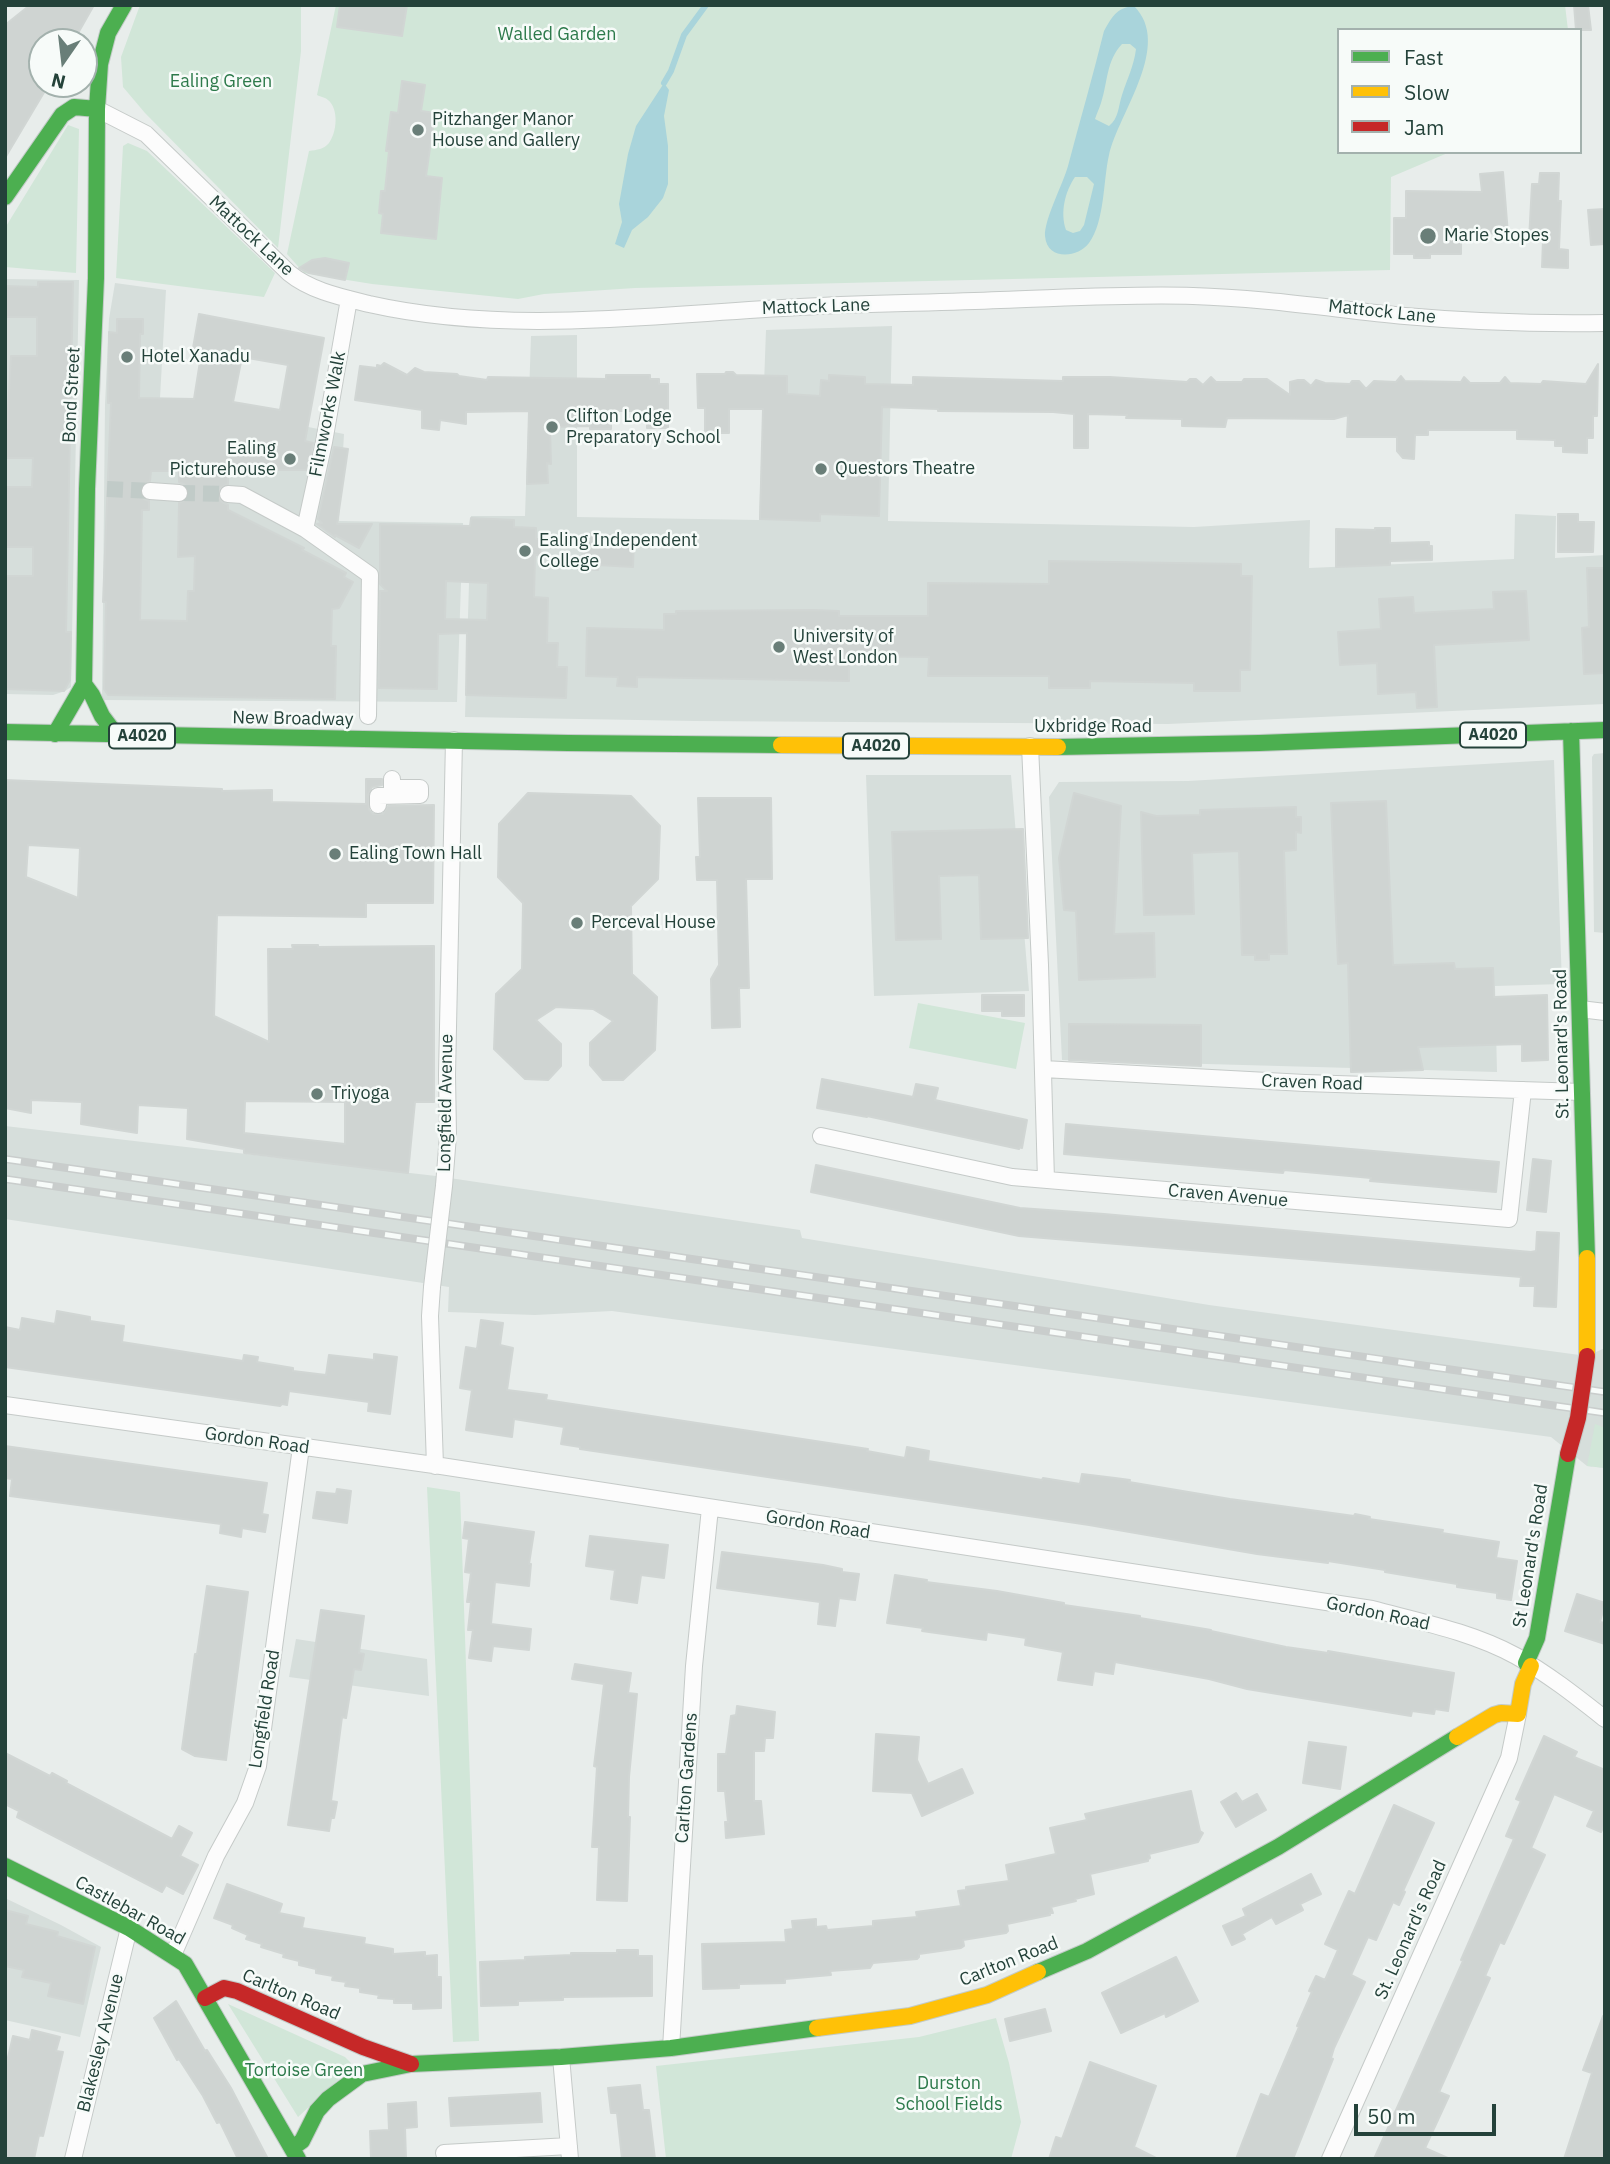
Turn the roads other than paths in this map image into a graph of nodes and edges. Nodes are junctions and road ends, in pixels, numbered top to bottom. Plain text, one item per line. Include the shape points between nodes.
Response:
1 (124, 5) edge
2 (97, 108) junction
3 (5, 197) edge
4 (349, 299) junction
5 (1605, 323) edge
6 (150, 491) tunnel mouth
7 (178, 492) tunnel mouth
8 (228, 494) tunnel mouth
9 (305, 529) junction
10 (84, 684) junction
11 (368, 716) dead end
12 (1605, 730) edge
13 (5, 732) edge
14 (1571, 732) junction
15 (55, 734) junction
16 (117, 736) junction
17 (454, 740) junction
18 (580, 743) joint
19 (1030, 746) junction
20 (392, 779) dead end
21 (378, 804) dead end
22 (1580, 1009) junction
23 (1605, 1012) edge
24 (1043, 1069) junction
25 (1523, 1090) junction
26 (1582, 1092) junction
27 (821, 1136) dead end
28 (1046, 1180) junction
29 (1587, 1356) joint
30 (5, 1405) edge
31 (301, 1447) junction
32 (435, 1466) junction
33 (710, 1508) junction
34 (1529, 1665) junction
35 (1518, 1714) junction
36 (1605, 1719) edge
37 (5, 1867) edge
38 (129, 1928) junction
39 (173, 1955) junction
40 (205, 1998) junction
41 (363, 2047) junction
42 (671, 2048) junction
43 (561, 2057) junction
44 (411, 2064) junction
45 (362, 2074) junction
46 (570, 2152) edge
47 (295, 2153) edge
48 (444, 2153) dead end
49 (73, 2159) edge
50 (1330, 2159) edge

1 - 2 main road, Bond Street via 108,33
2 - 3 main road via 74,107 62,114
2 - 4 street, Mattock Lane via 146,134 296,279
2 - 10 main road, Bond Street
4 - 5 street, Mattock Lane via 446,317 532,321 807,306 1191,296 1468,321
4 - 9 street, Filmworks Walk
6 - 7 street
8 - 9 street via 242,495
9 - 11 street via 370,575
10 - 15 main road, Bond Street
10 - 16 main road
12 - 14 main road, Uxbridge Road / A4020
13 - 15 main road, New Broadway / A4020
14 - 19 main road, Uxbridge Road / A4020 via 1252,744
14 - 22 main road, St. Leonard's Road
15 - 16 main road, New Broadway / A4020
16 - 17 main road, New Broadway / A4020
17 - 18 main road, New Broadway / A4020
17 - 32 street, Longfield Avenue, bridge via 448,1135 430,1316
18 - 19 main road, Uxbridge Road / A4020
19 - 24 street
20 - 21 street via 392,788 420,788 420,795 379,796
22 - 23 street
22 - 26 main road, St. Leonard's Road
24 - 25 street, Craven Road
24 - 28 street
25 - 26 street, Craven Road
25 - 28 street, Craven Avenue via 1509,1219
26 - 29 main road, St. Leonard's Road via 1595,1248
27 - 28 street, Craven Avenue via 1012,1177
29 - 34 main road, St Leonard's Road, bridge
30 - 31 street, Gordon Road
31 - 32 street, Gordon Road
31 - 39 street, Longfield Road via 258,1766 246,1803 216,1856
32 - 33 street, Gordon Road
33 - 34 street, Gordon Road via 1372,1609 1464,1634
33 - 42 street, Carlton Gardens via 694,1666
34 - 35 main road, St Leonard's Road
34 - 36 street, Gordon Road
35 - 42 main road, Carlton Road via 1494,1715 1278,1847 1087,1951 987,1995 910,2016
35 - 50 street, St. Leonard's Road via 1509,1758
37 - 38 main road, Castlebar Road
38 - 39 main road, Castlebar Road
38 - 49 street, Blakesley Avenue
39 - 40 main road, Castlebar Road via 185,1964
40 - 41 main road, Carlton Road via 224,1988 237,1991
40 - 47 main road, Castlebar Road
41 - 44 main road, Carlton Road
41 - 45 main road
42 - 43 main road, Carlton Road
43 - 44 main road, Carlton Road
43 - 46 street
44 - 45 main road, Carlton Road
45 - 47 main road, Carlton Road via 317,2111
46 - 48 street

